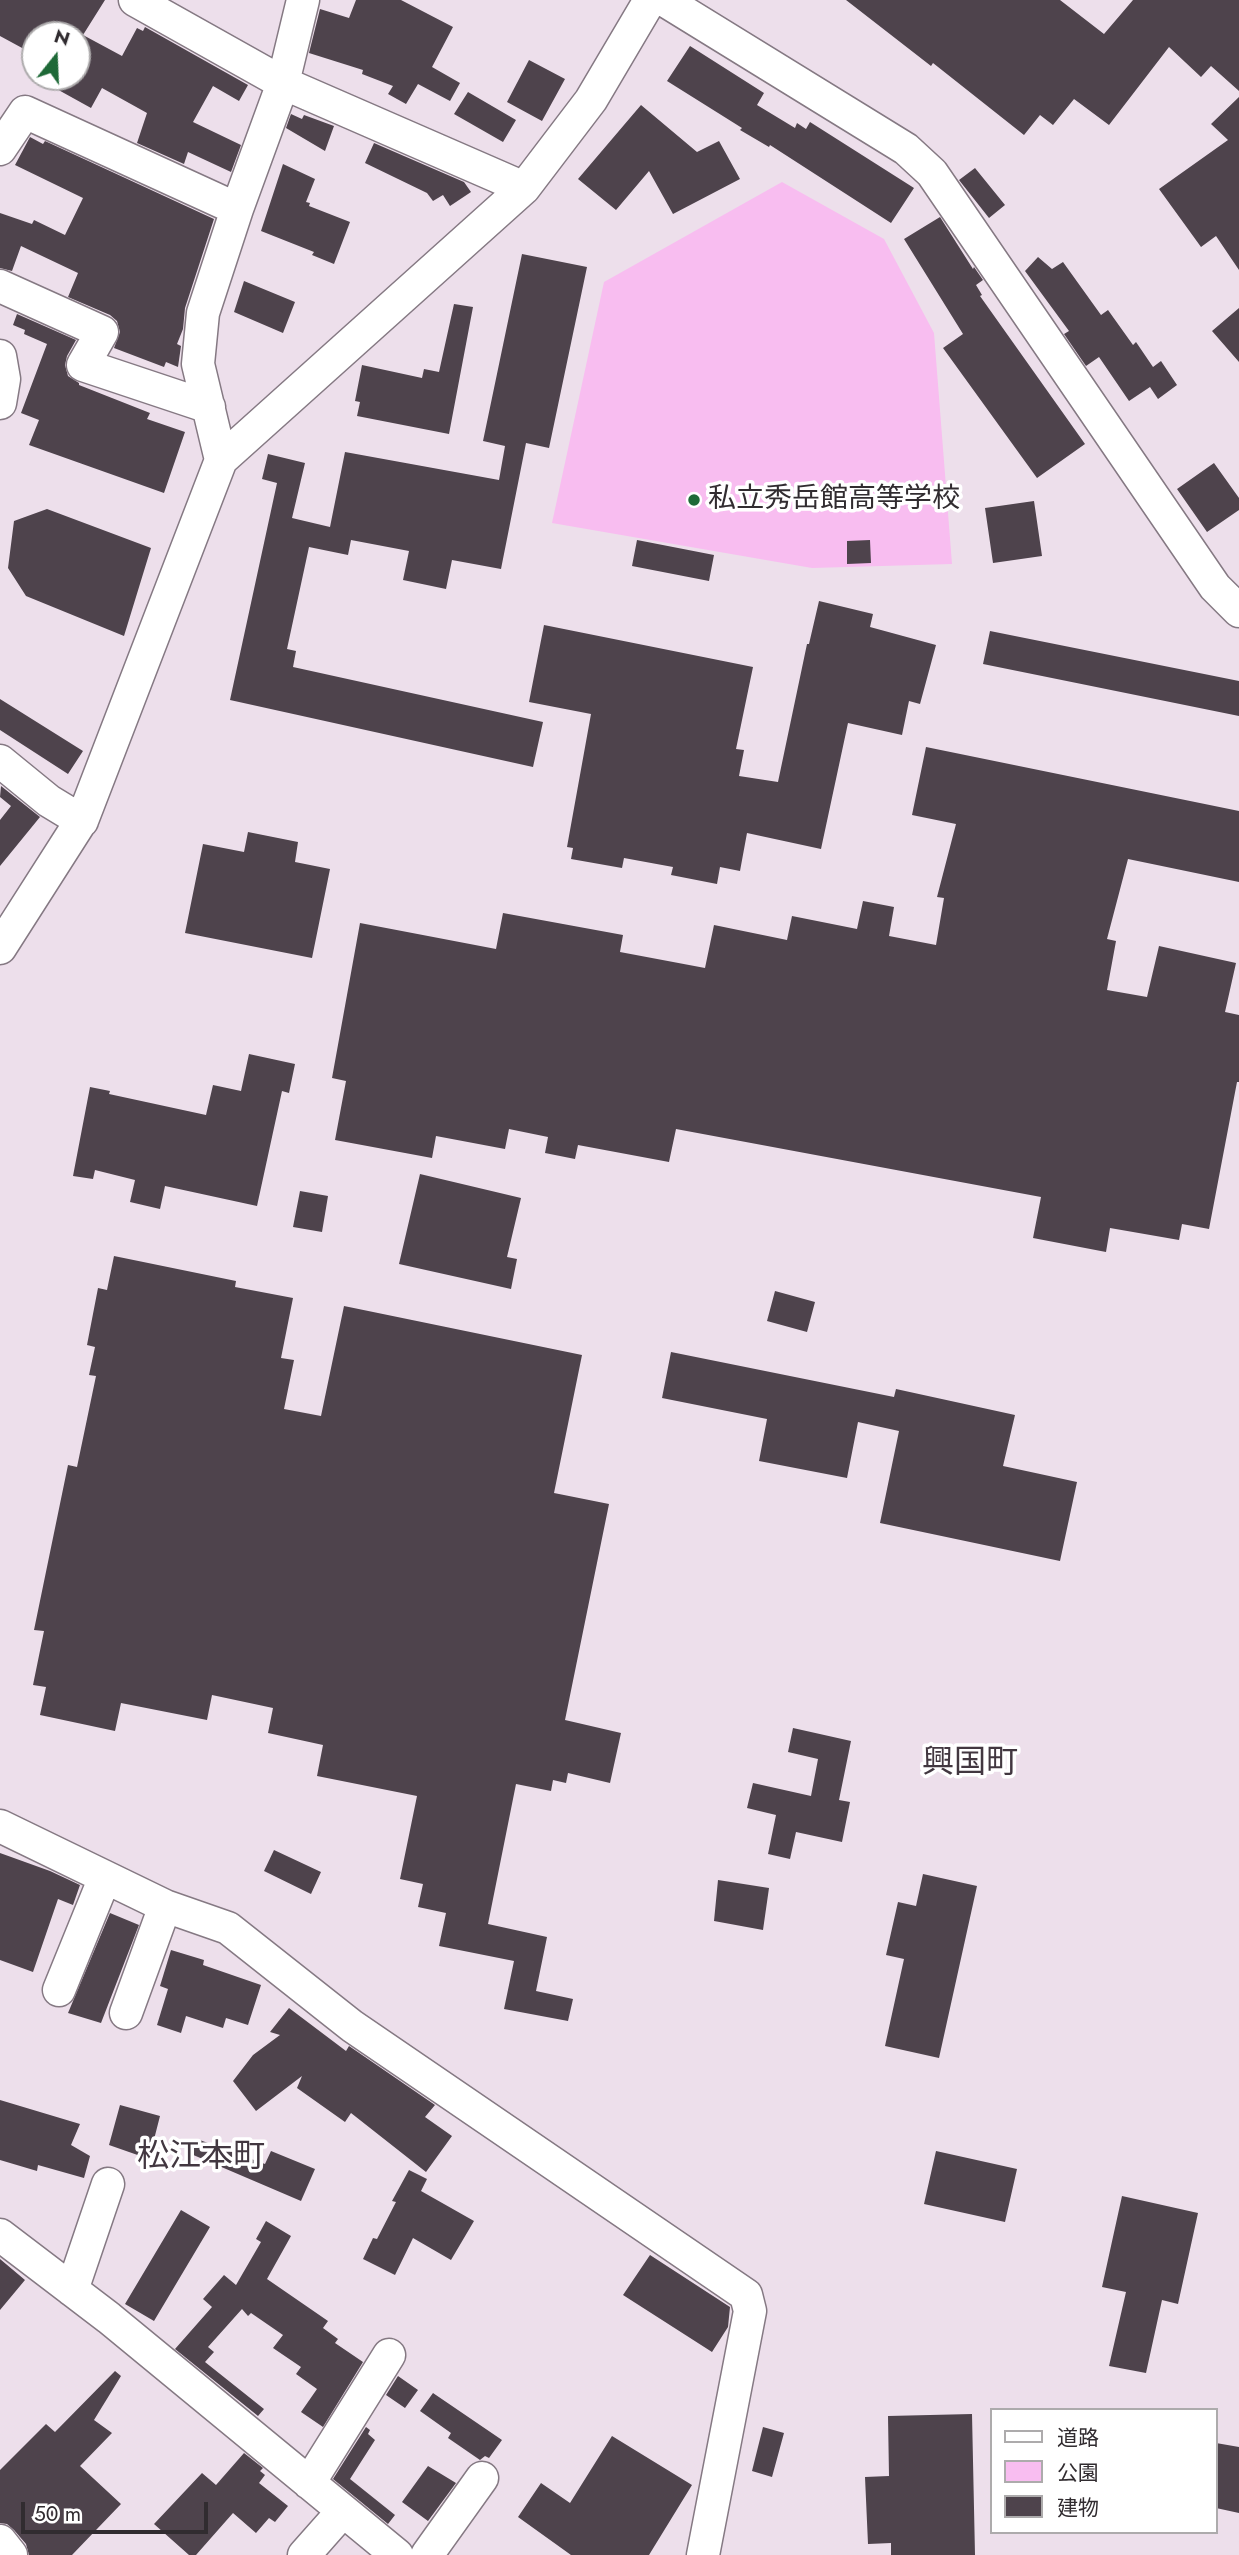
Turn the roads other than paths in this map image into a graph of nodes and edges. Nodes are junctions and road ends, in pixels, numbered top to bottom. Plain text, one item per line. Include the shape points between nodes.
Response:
1 (135, 0) edge
2 (303, 0) edge
3 (650, 0) edge
4 (664, 0) edge
5 (283, 83) junction
6 (0, 149) edge
7 (524, 188) junction
8 (237, 209) junction
9 (0, 286) edge
10 (0, 356) edge
11 (0, 403) edge
12 (209, 407) junction
13 (221, 460) junction
14 (1239, 611) edge
15 (0, 761) edge
16 (82, 821) junction
17 (0, 948) edge
18 (0, 1826) edge
19 (105, 1877) junction
20 (165, 1906) junction
21 (59, 1990) dead end
22 (125, 2013) dead end
23 (108, 2184) dead end
24 (0, 2235) edge
25 (72, 2290) junction
26 (388, 2354) dead end
27 (482, 2478) dead end
28 (309, 2483) junction
29 (343, 2511) junction
30 (0, 2541) edge
31 (11, 2555) edge
32 (304, 2555) edge
33 (397, 2555) edge
34 (427, 2555) edge
35 (703, 2555) edge

1 - 5 street
2 - 5 street
3 - 7 street via 591,100
4 - 14 street via 906,149 932,173 1215,587
5 - 7 street
5 - 8 street
6 - 8 street via 25,112
7 - 13 street
8 - 12 street via 203,313 198,364
9 - 12 street via 102,332 83,365
10 - 11 street via 4,379
12 - 13 street
13 - 16 street
15 - 16 street
16 - 17 street
18 - 19 street
19 - 20 street
19 - 21 street
20 - 22 street
20 - 35 street via 228,1928 352,2026 746,2295 750,2311
23 - 25 street
24 - 25 street
25 - 28 street
26 - 28 street
27 - 34 street
28 - 29 street
29 - 32 street
29 - 33 street
30 - 31 street

